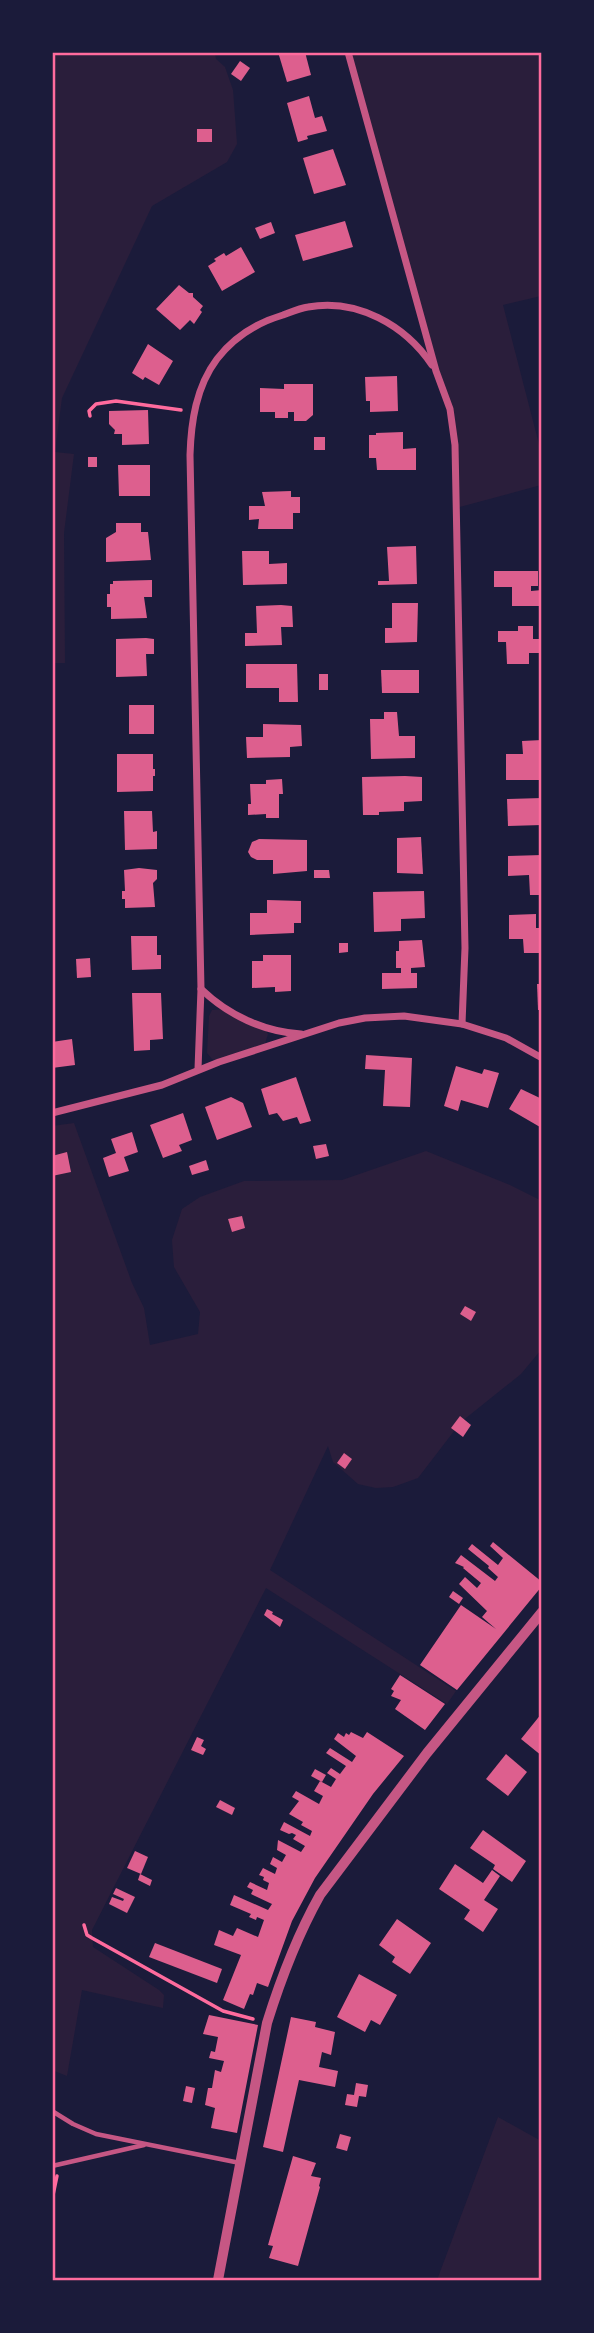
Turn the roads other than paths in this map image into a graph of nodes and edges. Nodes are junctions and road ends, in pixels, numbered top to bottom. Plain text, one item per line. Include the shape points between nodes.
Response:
1 (348, 52) edge
2 (436, 371) junction
3 (201, 989) junction
4 (462, 1024) junction
5 (305, 1034) junction
6 (541, 1058) edge
7 (198, 1069) junction
8 (52, 1113) edge
9 (541, 1612) edge
10 (52, 2111) edge
11 (147, 2144) junction
12 (241, 2163) junction
13 (52, 2166) edge
14 (218, 2280) edge

1 - 2 street
2 - 3 street via 422,350 396,327 374,315 330,305 308,307 248,330 230,344 207,377 194,413 191,455
2 - 4 street via 450,409 455,445 465,948
3 - 5 street via 225,1009 271,1031
3 - 7 street
4 - 5 street via 391,1016 339,1023
4 - 6 street via 506,1038
5 - 7 street
7 - 8 street via 162,1085
9 - 12 street via 320,1895 292,1952 267,2023
10 - 11 lane via 96,2134
11 - 12 lane
11 - 13 lane
12 - 14 street

